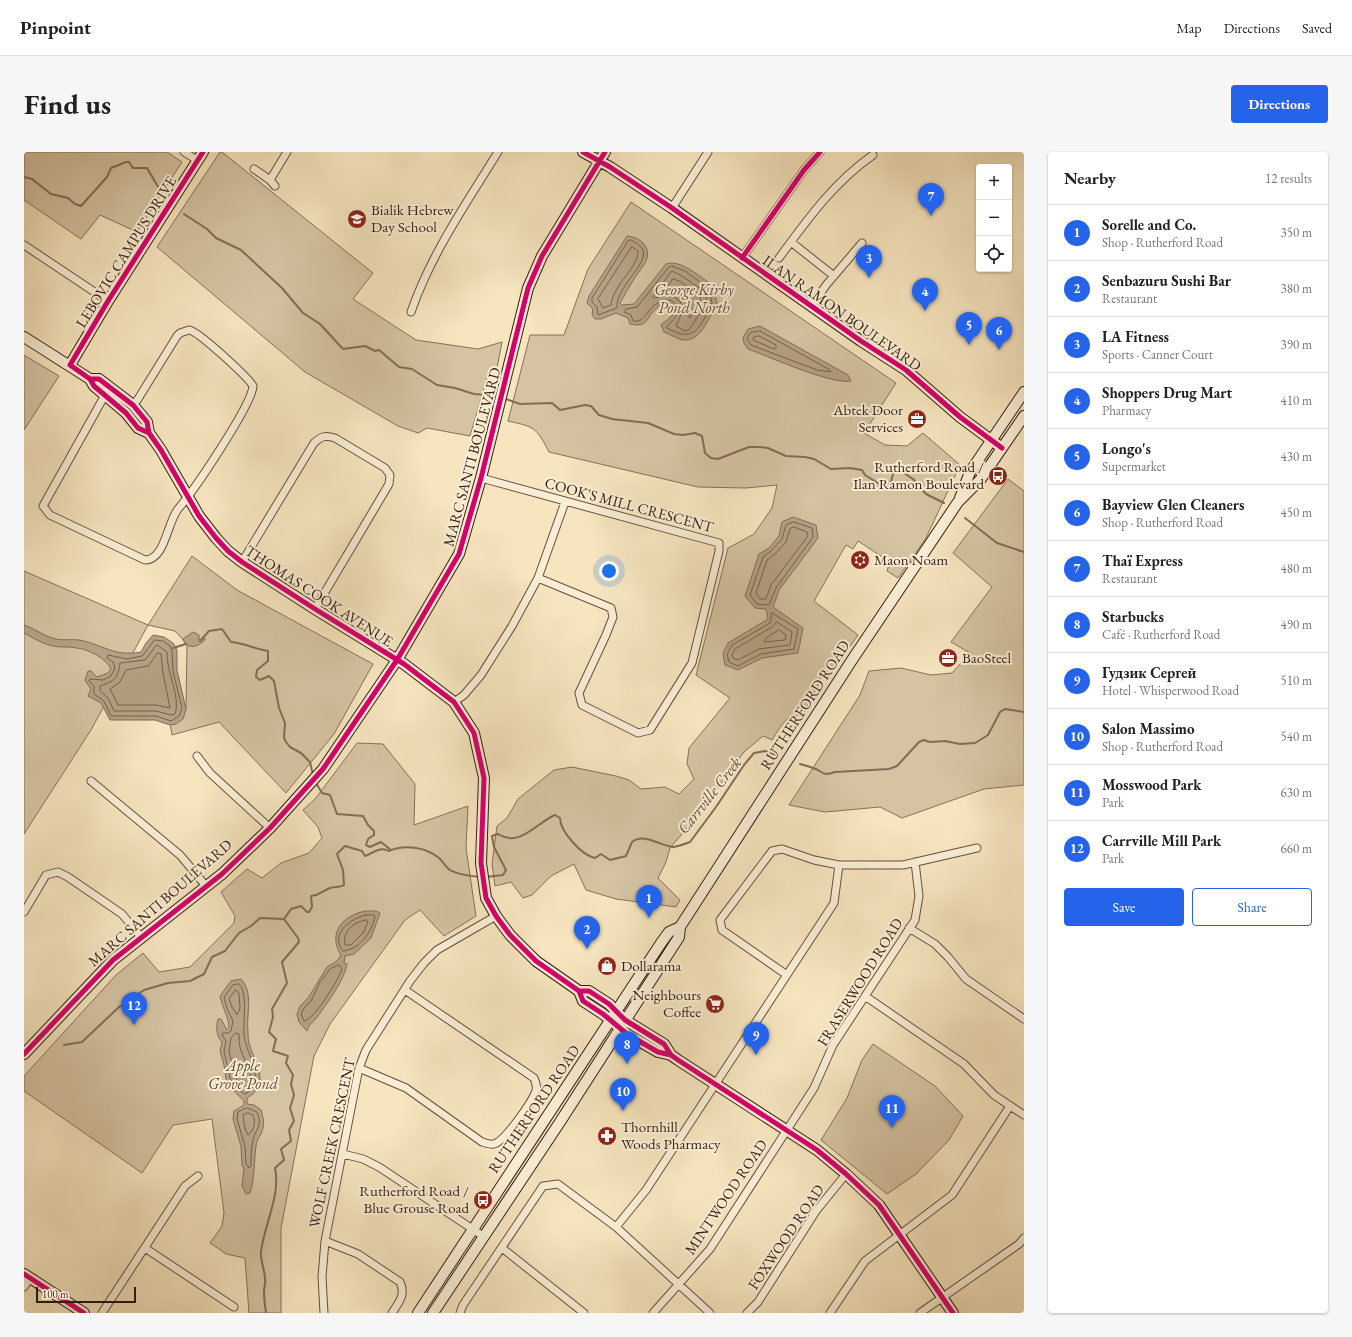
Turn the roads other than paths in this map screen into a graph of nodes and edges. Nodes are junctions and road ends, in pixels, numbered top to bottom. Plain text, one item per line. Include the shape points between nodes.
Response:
1 (184, 152) edge
2 (287, 152) edge
3 (498, 152) edge
4 (583, 152) edge
5 (708, 152) edge
6 (820, 152) edge
7 (873, 155) dead end
8 (200, 156) edge
9 (602, 156) edge
10 (254, 169) dead end
11 (270, 180) junction
12 (275, 186) dead end
13 (672, 208) junction
14 (791, 242) junction
15 (862, 243) dead end
16 (24, 245) edge
17 (742, 258) junction
18 (780, 258) dead end
19 (834, 276) junction
20 (108, 301) junction
21 (812, 306) junction
22 (411, 312) dead end
23 (24, 337) edge
24 (70, 365) junction
25 (90, 379) junction
26 (1024, 392) edge
27 (105, 395) junction
28 (133, 405) junction
29 (1024, 416) edge
30 (149, 433) junction
31 (992, 442) junction
32 (1002, 448) junction
33 (481, 478) junction
34 (188, 497) junction
35 (565, 502) junction
36 (958, 502) junction
37 (242, 562) junction
38 (538, 578) junction
39 (315, 609) junction
40 (397, 660) junction
41 (454, 702) junction
42 (197, 756) dead end
43 (91, 781) dead end
44 (270, 828) junction
45 (977, 848) dead end
46 (915, 862) junction
47 (839, 865) junction
48 (206, 886) junction
49 (24, 912) edge
50 (496, 916) junction
51 (680, 927) junction
52 (909, 928) junction
53 (141, 938) junction
54 (787, 975) junction
55 (405, 990) junction
56 (865, 996) junction
57 (613, 1016) junction
58 (1024, 1019) edge
59 (623, 1024) junction
60 (24, 1054) edge
61 (359, 1068) junction
62 (715, 1085) junction
63 (1010, 1106) junction
64 (1024, 1115) edge
65 (786, 1130) junction
66 (343, 1154) junction
67 (846, 1174) junction
68 (198, 1176) dead end
69 (616, 1227) junction
70 (472, 1229) junction
71 (900, 1235) junction
72 (483, 1236) junction
73 (1024, 1238) edge
74 (325, 1241) junction
75 (145, 1248) junction
76 (502, 1248) junction
77 (27, 1276) edge
78 (679, 1283) junction
79 (24, 1287) edge
80 (942, 1298) junction
81 (234, 1307) dead end
82 (84, 1313) edge
83 (102, 1313) edge
84 (324, 1313) edge
85 (392, 1313) edge
86 (418, 1313) edge
87 (433, 1313) edge
88 (460, 1313) edge
89 (584, 1313) edge
90 (653, 1313) edge
91 (710, 1313) edge
92 (747, 1313) edge
93 (830, 1313) edge
94 (920, 1313) edge
95 (952, 1313) edge

1 - 8 street
2 - 11 street
3 - 22 street via 434,258 420,284
4 - 9 street, ILAN RAMON BOULEVARD
5 - 13 street
6 - 17 street via 804,170
7 - 14 street via 856,167 826,197
8 - 20 street, LEBOVIC CAMPUS DRIVE
9 - 13 street, ILAN RAMON BOULEVARD
9 - 33 street, MARC SANTI BOULEVARD via 542,256 528,288
10 - 11 street
11 - 12 street
13 - 17 street, ILAN RAMON BOULEVARD
14 - 18 street
14 - 19 street
15 - 19 street
16 - 20 street
17 - 21 street, ILAN RAMON BOULEVARD
19 - 21 street
20 - 24 street, LEBOVIC CAMPUS DRIVE
21 - 31 street, ILAN RAMON BOULEVARD via 906,370
23 - 24 street, THOMAS COOK AVENUE
24 - 25 street, THOMAS COOK AVENUE
25 - 27 street, THOMAS COOK AVENUE
25 - 28 street, THOMAS COOK AVENUE via 99,379
26 - 31 street, RUTHERFORD ROAD
27 - 30 street, THOMAS COOK AVENUE via 138,428
27 - 34 street via 44,502 46,512 145,560 150,560 160,553 171,520
28 - 30 street, THOMAS COOK AVENUE via 147,422
28 - 34 street via 177,336 185,330 192,330 251,382 252,390 247,403
29 - 32 street, RUTHERFORD ROAD
30 - 34 street, THOMAS COOK AVENUE
31 - 32 street, ILAN RAMON BOULEVARD
31 - 36 street, RUTHERFORD ROAD via 970,472
32 - 36 street, RUTHERFORD ROAD via 980,480
33 - 35 street, COOK'S MILL CRESCENT
33 - 40 street, MARC SANTI BOULEVARD via 459,554
34 - 37 street, THOMAS COOK AVENUE via 216,538
35 - 38 street
35 - 38 street, COOK'S MILL CRESCENT via 719,543 720,551 692,663 650,730 638,733 582,705 579,693 613,617 611,608
36 - 51 street, RUTHERFORD ROAD via 852,660
37 - 39 street, THOMAS COOK AVENUE
37 - 39 street via 320,437 326,435 335,438 385,468 390,475 390,484
38 - 41 street via 481,675 464,695
39 - 40 street, THOMAS COOK AVENUE
40 - 41 street, THOMAS COOK AVENUE
40 - 44 street, MARC SANTI BOULEVARD via 323,769
41 - 50 street, THOMAS COOK AVENUE via 474,733 479,749 484,778 481,863 486,898
42 - 44 street via 210,773
43 - 48 street via 180,855
44 - 48 street, MARC SANTI BOULEVARD
45 - 46 street
46 - 47 street via 903,865
46 - 52 street, FRASERWOOD ROAD via 919,896 914,920
47 - 54 street via 834,903
47 - 54 street via 782,849 772,851 720,920 722,930
48 - 53 street, MARC SANTI BOULEVARD
49 - 53 street via 46,875 58,872 122,914
50 - 55 street, WOLF CREEK CRESCENT via 437,950 424,963
50 - 57 street, THOMAS COOK AVENUE via 510,935 536,961 579,991 589,991
51 - 57 street, RUTHERFORD ROAD via 669,932
51 - 59 street, RUTHERFORD ROAD via 679,937
52 - 56 street, FRASERWOOD ROAD
52 - 58 street via 935,944 966,979
53 - 60 street, MARC SANTI BOULEVARD via 103,970
54 - 62 street
55 - 61 street, WOLF CREEK CRESCENT via 366,1050
55 - 61 street via 534,1078 536,1092 511,1130 493,1144 482,1142 406,1088
56 - 63 street via 964,1064 994,1095
56 - 65 street, FRASERWOOD ROAD via 833,1045 814,1088
57 - 59 street, THOMAS COOK AVENUE
57 - 70 street, RUTHERFORD ROAD
59 - 62 street, THOMAS COOK AVENUE via 664,1044 671,1055
59 - 72 street, RUTHERFORD ROAD
61 - 66 street, WOLF CREEK CRESCENT
62 - 65 street, THOMAS COOK AVENUE
62 - 69 street via 646,1190
63 - 64 street
63 - 71 street via 952,1196
65 - 67 street, THOMAS COOK AVENUE via 817,1150
65 - 78 street, MINTWOOD ROAD via 710,1249
66 - 70 street via 379,1166
66 - 74 street, WOLF CREEK CRESCENT
67 - 71 street, THOMAS COOK AVENUE via 879,1205
67 - 92 street, FOXWOOD ROAD via 816,1211 758,1302
68 - 75 street via 185,1186
69 - 76 street via 558,1184 543,1186
69 - 78 street
70 - 72 street
70 - 86 street, RUTHERFORD ROAD
71 - 80 street, THOMAS COOK AVENUE
71 - 93 street via 865,1261
72 - 87 street, RUTHERFORD ROAD
73 - 80 street
74 - 84 street, WOLF CREEK CRESCENT via 322,1277
74 - 85 street, WOLF CREEK CRESCENT via 358,1254 400,1282 403,1296
75 - 81 street
75 - 83 street
76 - 88 street
76 - 89 street
77 - 79 street
77 - 82 street
78 - 90 street, MINTWOOD ROAD
78 - 91 street
80 - 94 street
80 - 95 street, THOMAS COOK AVENUE

